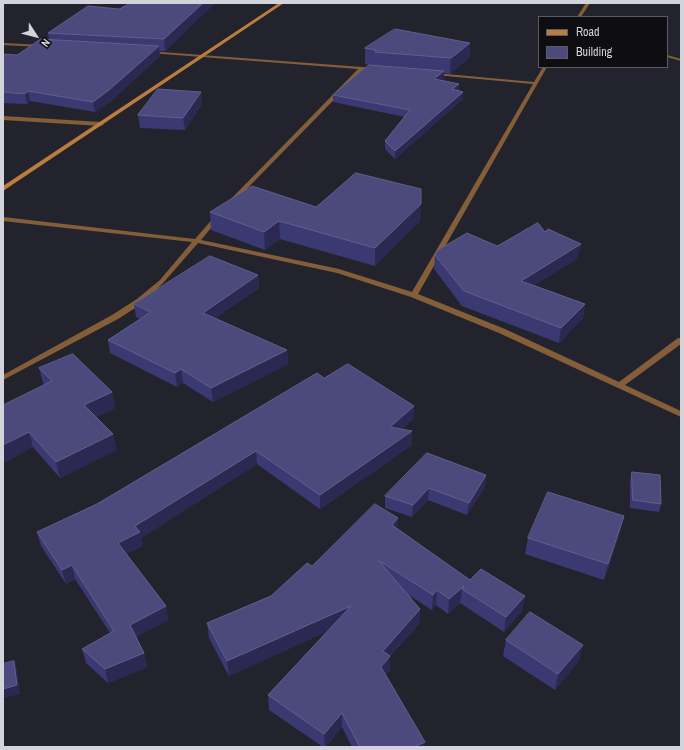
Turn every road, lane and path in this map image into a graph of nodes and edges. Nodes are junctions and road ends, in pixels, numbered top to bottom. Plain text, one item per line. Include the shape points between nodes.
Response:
1 (282, 3) edge
2 (588, 3) edge
3 (580, 16) edge
4 (3, 44) edge
5 (52, 47) edge
6 (147, 52) edge
7 (203, 56) junction
8 (668, 56) edge
9 (681, 60) edge
10 (362, 68) junction
11 (544, 68) edge
12 (378, 70) edge
13 (432, 74) edge
14 (534, 83) junction
15 (3, 118) edge
16 (100, 124) junction
17 (3, 189) edge
18 (226, 207) edge
19 (221, 213) edge
20 (3, 219) edge
21 (196, 240) junction
22 (414, 295) junction
23 (681, 340) edge
24 (3, 378) edge
25 (621, 384) junction
26 (681, 414) edge

1 - 7 street
2 - 3 street
4 - 5 street
6 - 7 street
7 - 10 street
7 - 16 street
8 - 9 street
10 - 12 street
10 - 18 street
11 - 14 street
13 - 14 street
14 - 22 street
15 - 16 street
16 - 17 street
19 - 21 street
20 - 21 street
21 - 22 street via 339,271
21 - 24 street via 162,281 140,301
22 - 25 street via 502,330
23 - 25 street
25 - 26 street

